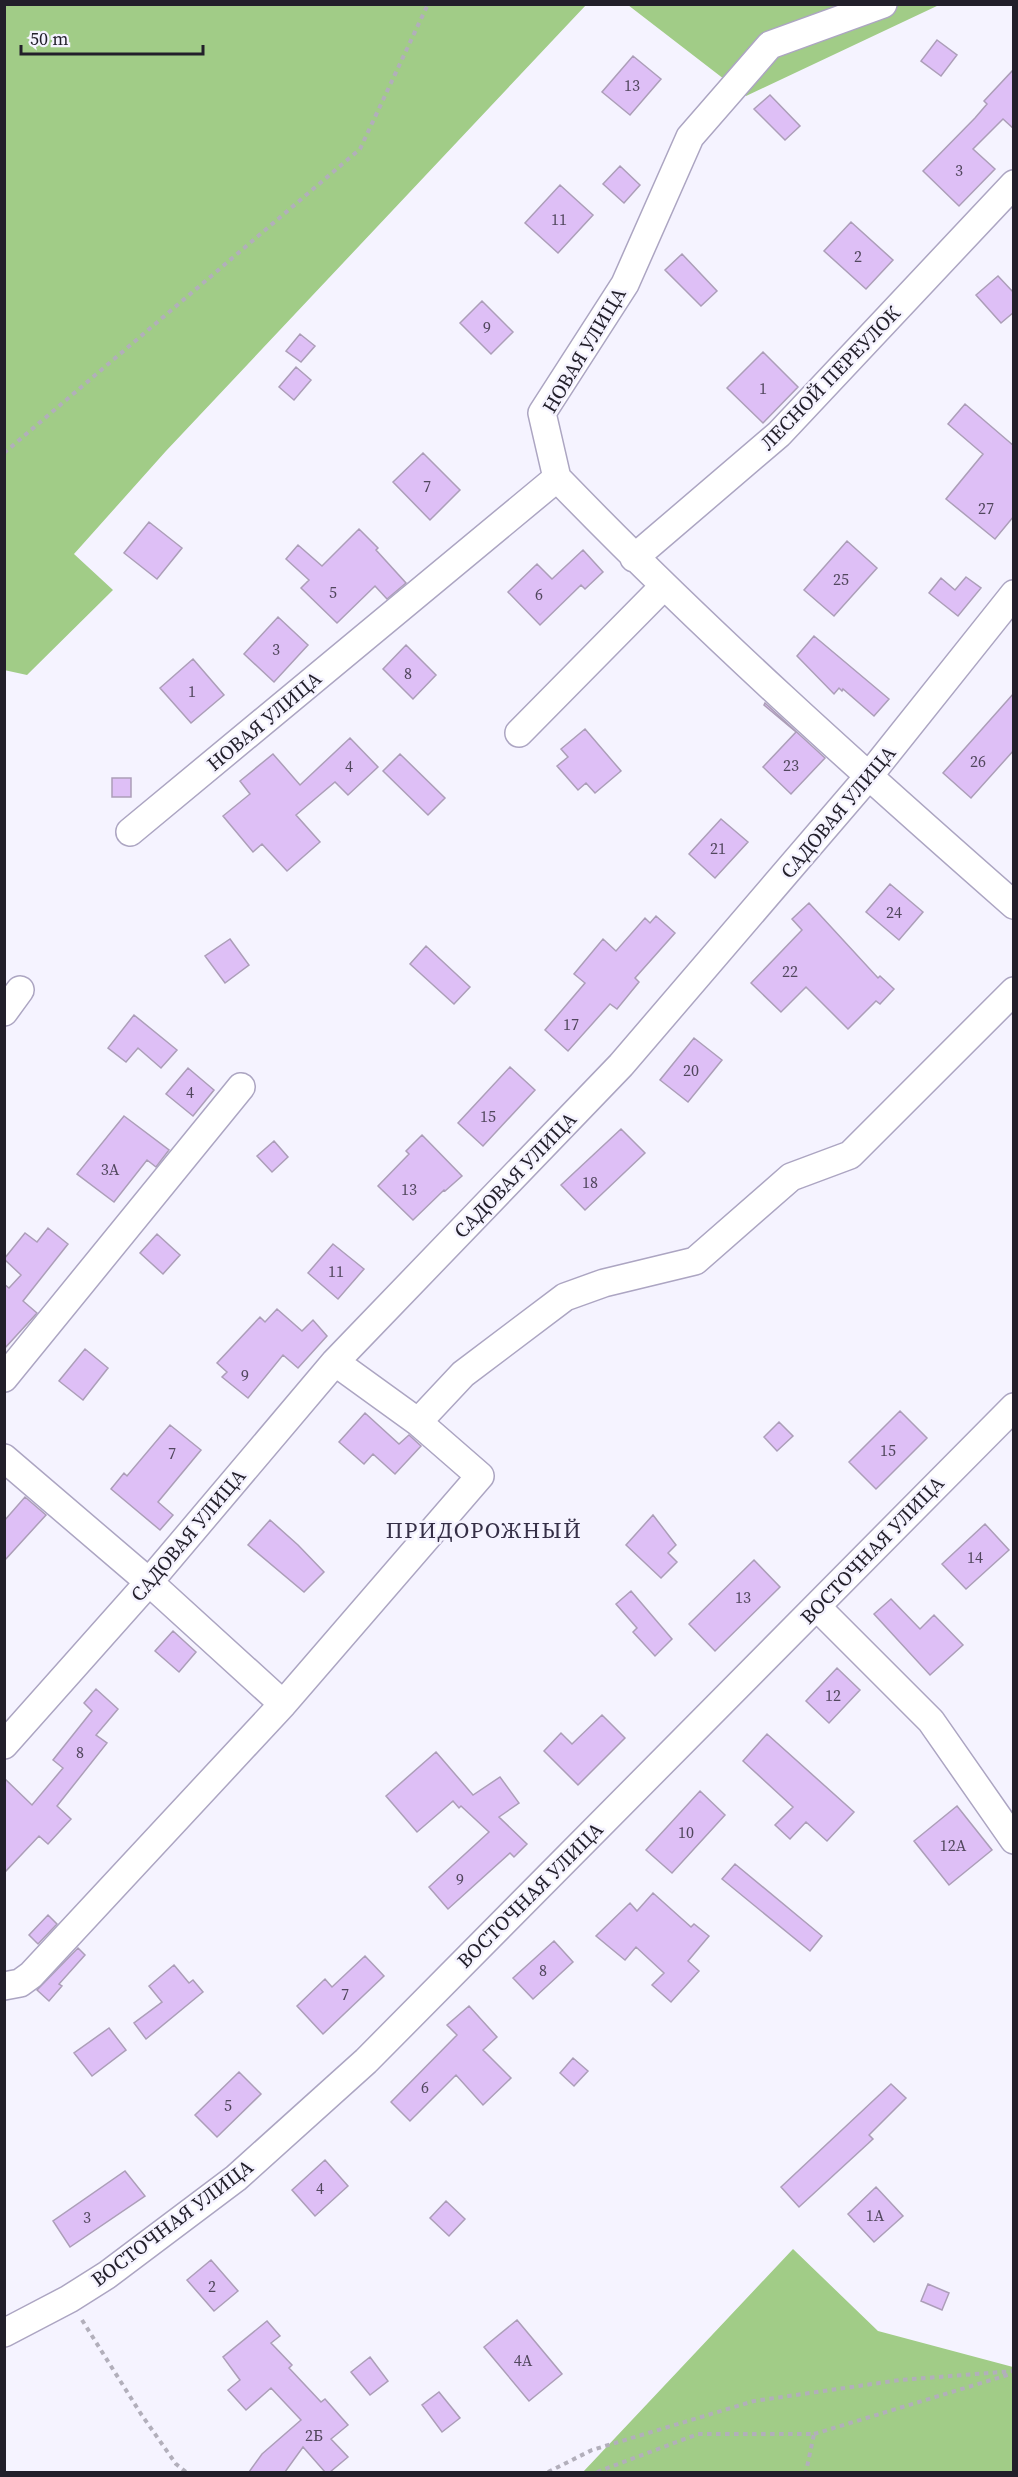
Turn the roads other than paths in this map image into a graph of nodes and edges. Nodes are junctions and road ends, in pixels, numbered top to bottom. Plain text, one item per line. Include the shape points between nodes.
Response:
1 (883, 4) edge
2 (1014, 184) edge
3 (556, 478) junction
4 (634, 558) junction
5 (664, 586) junction
6 (1014, 594) edge
7 (519, 733) dead end
8 (868, 777) junction
9 (130, 832) dead end
10 (1014, 905) edge
11 (20, 990) dead end
12 (1014, 991) edge
13 (4, 1012) edge
14 (241, 1087) dead end
15 (335, 1362) junction
16 (4, 1378) edge
17 (1014, 1407) edge
18 (418, 1422) junction
19 (4, 1458) edge
20 (149, 1582) junction
21 (817, 1607) junction
22 (284, 1704) junction
23 (4, 1745) edge
24 (1014, 1840) edge
25 (4, 1986) edge
26 (4, 2333) edge

1 - 3 street, НОВАЯ УЛИЦА via 771,45 690,137 625,284 542,413
2 - 4 street, ЛЕСНОЙ ПЕРЕУЛОК via 779,434
3 - 4 street
3 - 9 street, НОВАЯ УЛИЦА
4 - 5 street
5 - 7 street
5 - 8 street
6 - 8 street, САДОВАЯ УЛИЦА
8 - 10 street
8 - 15 street, САДОВАЯ УЛИЦА via 621,1065
11 - 13 street
12 - 18 street via 850,1155 791,1177 696,1261 604,1283 565,1297 463,1374
14 - 16 street
15 - 18 street
15 - 20 street, САДОВАЯ УЛИЦА
17 - 21 street, ВОСТОЧНАЯ УЛИЦА
18 - 22 street via 480,1476
19 - 20 street
20 - 22 street
20 - 23 street, САДОВАЯ УЛИЦА
21 - 24 street via 931,1721
21 - 26 street, ВОСТОЧНАЯ УЛИЦА via 366,2061 236,2178 107,2276
22 - 25 street via 31,1975 21,1983

